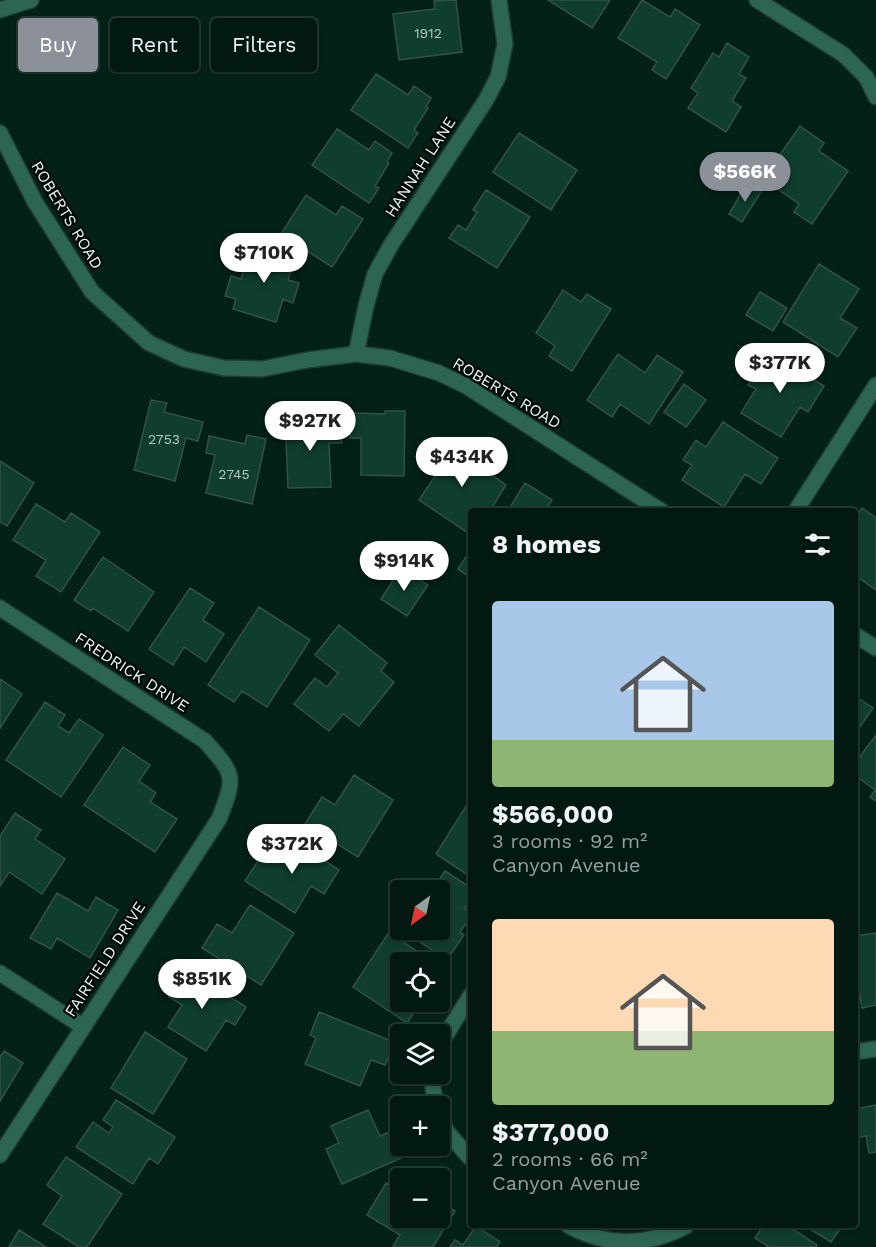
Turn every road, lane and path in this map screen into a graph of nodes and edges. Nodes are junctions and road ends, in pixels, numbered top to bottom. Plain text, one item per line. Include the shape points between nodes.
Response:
1 (499, 0) edge
2 (757, 0) edge
3 (28, 1) edge
4 (0, 10) edge
5 (876, 97) edge
6 (0, 133) edge
7 (356, 354) junction
8 (876, 385) edge
9 (657, 508) edge
10 (798, 508) edge
11 (0, 608) edge
12 (858, 637) edge
13 (876, 648) edge
14 (232, 779) joint
15 (0, 973) edge
16 (468, 1000) edge
17 (82, 1026) junction
18 (450, 1028) edge
19 (876, 1049) edge
20 (858, 1052) edge
21 (450, 1135) edge
22 (0, 1155) edge
23 (468, 1156) edge
24 (572, 1228) edge
25 (682, 1228) edge

1 - 7 street, HANNAH LANE via 505,44 498,76 375,274
2 - 5 street via 844,56 866,77
3 - 4 street
6 - 7 street, ROBERTS ROAD via 35,202 92,292 149,343 184,359 224,368 262,369
7 - 9 street, ROBERTS ROAD via 390,358 466,386
8 - 10 street
11 - 14 street, FREDRICK DRIVE via 205,741 223,761
12 - 13 street
14 - 17 street, FAIRFIELD DRIVE via 219,819
15 - 17 street
16 - 18 street
17 - 22 street, FAIRFIELD DRIVE
19 - 20 street
21 - 23 street
24 - 25 street via 585,1236 630,1245 668,1236

